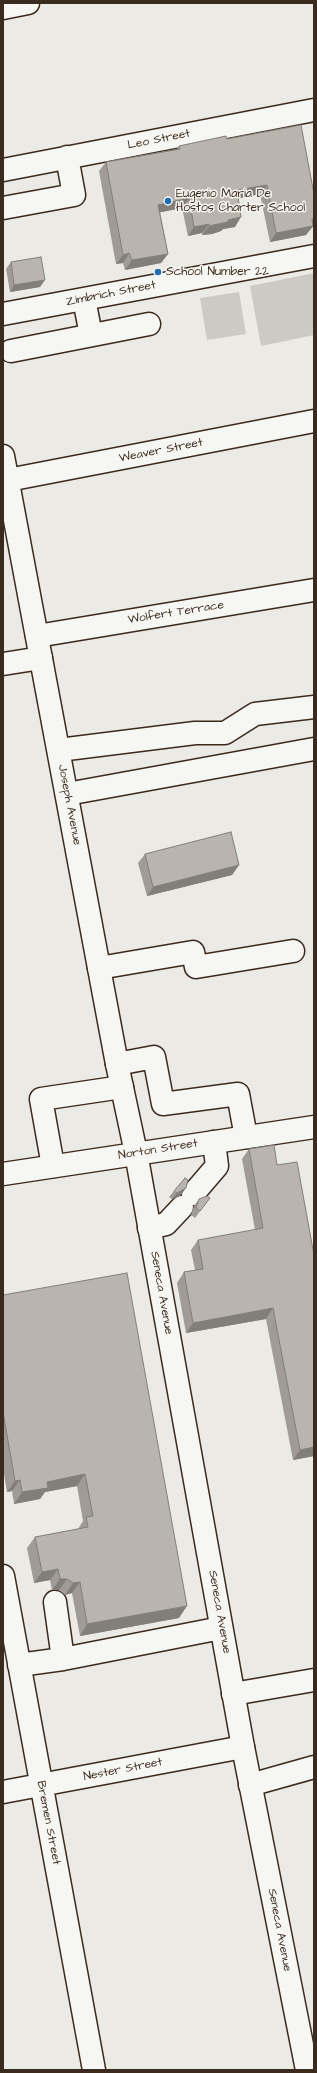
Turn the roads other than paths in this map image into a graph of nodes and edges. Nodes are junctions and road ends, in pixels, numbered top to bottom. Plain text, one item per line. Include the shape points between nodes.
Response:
1 (28, 3) edge
2 (3, 8) edge
3 (314, 110) edge
4 (67, 157) junction
5 (3, 170) edge
6 (3, 208) edge
7 (314, 256) edge
8 (84, 299) junction
9 (3, 314) edge
10 (149, 324) dead end
11 (92, 335) junction
12 (11, 350) dead end
13 (314, 422) edge
14 (5, 465) edge
15 (314, 590) edge
16 (37, 636) junction
17 (41, 658) junction
18 (3, 664) edge
19 (314, 707) edge
20 (225, 733) junction
21 (314, 749) edge
22 (59, 750) junction
23 (230, 765) junction
24 (67, 794) junction
25 (293, 951) dead end
26 (99, 968) junction
27 (117, 1064) junction
28 (122, 1087) junction
29 (314, 1127) edge
30 (246, 1137) junction
31 (214, 1142) junction
32 (136, 1153) junction
33 (53, 1166) junction
34 (3, 1174) edge
35 (149, 1228) junction
36 (3, 1576) edge
37 (55, 1602) dead end
38 (221, 1628) junction
39 (63, 1659) junction
40 (19, 1665) junction
41 (314, 1680) edge
42 (233, 1694) junction
43 (243, 1747) junction
44 (314, 1767) edge
45 (41, 1785) junction
46 (250, 1785) junction
47 (3, 1792) edge
48 (94, 2070) edge
49 (307, 2070) edge

1 - 2 street
3 - 4 street, Leo Street
4 - 5 street, Leo Street
4 - 6 street via 74,195
7 - 8 street, Zimbrich Street
8 - 9 street, Zimbrich Street
8 - 11 street
10 - 11 street
11 - 12 street
13 - 14 street, Weaver Street
14 - 16 street, Joseph Avenue
15 - 16 street, Wolfert Terrace
16 - 17 street, Joseph Avenue
17 - 18 street
17 - 22 street, Joseph Avenue
19 - 20 street via 255,714
20 - 22 street via 195,733
20 - 23 street
21 - 23 street
22 - 24 street, Joseph Avenue
23 - 24 street
24 - 26 street, Joseph Avenue
25 - 26 street via 196,967 193,952
26 - 27 street, Joseph Avenue
27 - 28 street, Joseph Avenue
27 - 30 street via 154,1057 163,1104 238,1094
28 - 32 street, Joseph Avenue
28 - 33 street via 41,1099
29 - 30 street, Norton Street
30 - 31 street, Norton Street
31 - 32 street, Norton Street
31 - 35 street via 217,1166 166,1224
32 - 33 street, Norton Street
32 - 35 street, Seneca Avenue
33 - 34 street, Norton Street
35 - 38 street, Seneca Avenue
36 - 40 street, Bremen Street
37 - 39 street
38 - 39 street
38 - 42 street, Seneca Avenue
39 - 40 street
40 - 45 street, Bremen Street
41 - 42 street
42 - 43 street, Seneca Avenue
43 - 45 street, Nester Street
43 - 46 street, Seneca Avenue
44 - 46 street
45 - 47 street, Nester Street
45 - 48 street, Bremen Street
46 - 49 street, Seneca Avenue

